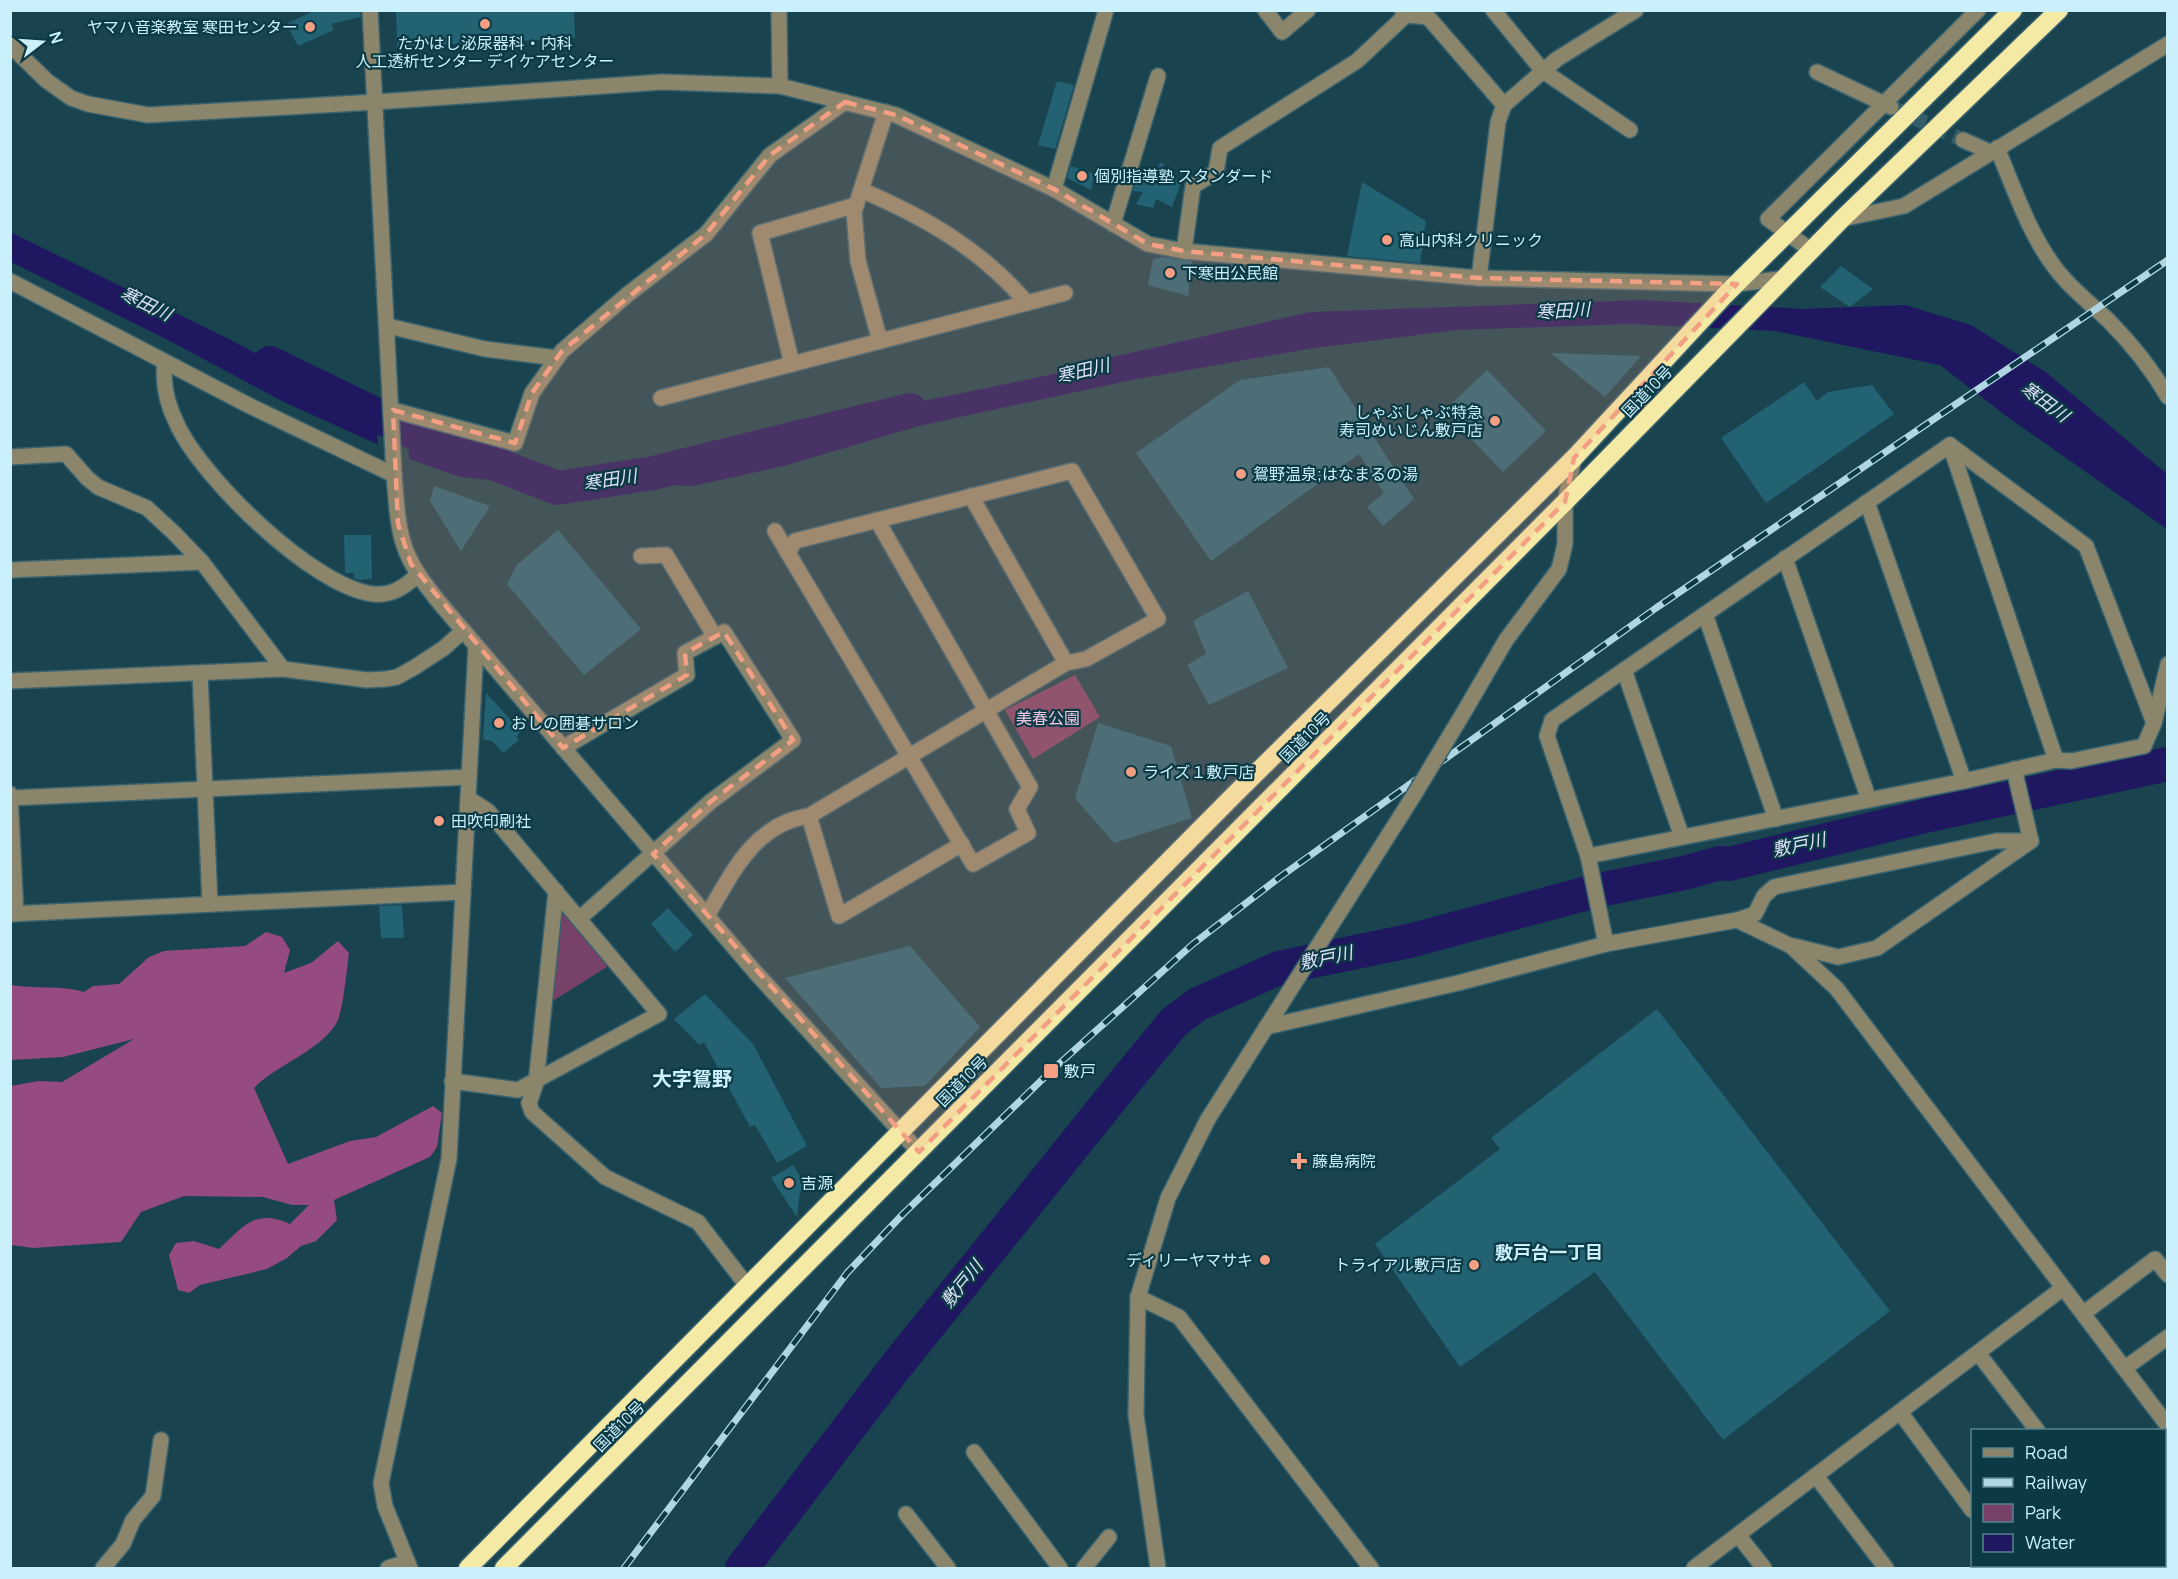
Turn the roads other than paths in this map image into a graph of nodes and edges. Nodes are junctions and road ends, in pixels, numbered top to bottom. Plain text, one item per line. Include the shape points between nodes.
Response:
1 (370, 10) edge
2 (779, 10) edge
3 (1106, 10) edge
4 (1265, 10) edge
5 (1308, 10) edge
6 (1493, 10) edge
7 (1636, 10) edge
8 (1978, 10) edge
9 (2013, 10) edge
10 (2053, 12) edge
11 (1404, 13) edge
12 (2168, 44) edge
13 (10, 45) edge
14 (1543, 71) junction
15 (1817, 72) dead end
16 (1158, 76) dead end
17 (780, 86) junction
18 (376, 102) junction
19 (845, 102) junction
20 (1504, 105) junction
21 (1887, 105) junction
22 (886, 112) junction
23 (1630, 130) dead end
24 (1963, 140) tunnel mouth
25 (1994, 150) junction
26 (1054, 189) junction
27 (861, 190) junction
28 (856, 205) junction
29 (1842, 219) junction
30 (1113, 224) junction
31 (1788, 234) junction
32 (1184, 251) junction
33 (1812, 251) junction
34 (1479, 278) junction
35 (1786, 278) junction
36 (10, 281) edge
37 (1731, 290) junction
38 (1065, 293) dead end
39 (1027, 303) junction
40 (388, 326) junction
41 (880, 341) junction
42 (557, 358) junction
43 (165, 362) junction
44 (792, 364) junction
45 (1634, 394) junction
46 (2168, 397) edge
47 (661, 398) dead end
48 (393, 410) junction
49 (1653, 412) junction
50 (1950, 445) junction
51 (10, 457) edge
52 (1574, 458) junction
53 (394, 470) junction
54 (971, 496) junction
55 (1565, 502) junction
56 (1867, 502) junction
57 (877, 520) junction
58 (775, 531) dead end
59 (788, 553) junction
60 (641, 556) dead end
61 (1785, 558) junction
62 (202, 562) junction
63 (10, 570) edge
64 (418, 575) junction
65 (1705, 614) junction
66 (463, 631) junction
67 (715, 637) junction
68 (476, 646) junction
69 (1066, 663) junction
70 (2168, 664) edge
71 (283, 669) junction
72 (1624, 670) junction
73 (200, 673) junction
74 (10, 681) edge
75 (987, 710) junction
76 (2154, 723) junction
77 (563, 748) junction
78 (909, 756) junction
79 (2056, 760) junction
80 (2016, 776) junction
81 (469, 777) junction
82 (1964, 781) junction
83 (205, 789) junction
84 (10, 794) edge
85 (11, 798) edge
86 (468, 798) junction
87 (1869, 801) junction
88 (809, 816) junction
89 (1776, 819) junction
90 (1682, 837) junction
91 (2031, 841) junction
92 (962, 844) junction
93 (653, 854) junction
94 (1588, 856) junction
95 (555, 891) junction
96 (463, 892) junction
97 (210, 904) junction
98 (13, 914) edge
99 (707, 916) junction
100 (579, 919) junction
101 (1737, 921) junction
102 (1606, 944) junction
103 (1791, 946) junction
104 (1266, 1027) junction
105 (452, 1081) junction
106 (536, 1083) junction
107 (901, 1132) junction
108 (919, 1152) junction
109 (2168, 1275) edge
110 (748, 1287) junction
111 (2063, 1288) junction
112 (1138, 1297) junction
113 (2084, 1313) junction
114 (2168, 1337) edge
115 (1978, 1353) junction
116 (2125, 1368) junction
117 (1900, 1412) junction
118 (2168, 1426) edge
119 (2035, 1429) edge
120 (161, 1440) dead end
121 (974, 1452) dead end
122 (1816, 1476) junction
123 (1971, 1508) edge
124 (906, 1514) dead end
125 (1738, 1535) junction
126 (1108, 1537) dead end
127 (409, 1565) edge
128 (103, 1569) edge
129 (388, 1569) edge
130 (468, 1569) edge
131 (504, 1569) edge
132 (948, 1569) edge
133 (1060, 1569) edge
134 (1084, 1569) edge
135 (1158, 1569) edge
136 (1371, 1569) edge
137 (1694, 1569) edge
138 (1764, 1569) edge
139 (1886, 1569) edge

1 - 18 street
2 - 17 street
3 - 26 street
4 - 5 street via 1282,32
6 - 14 street
7 - 14 street
8 - 21 street
9 - 31 highway, 国道10号
10 - 29 highway, 国道10号
11 - 20 street via 1428,17
11 - 32 street via 1357,61 1220,148 1216,172 1193,186
12 - 25 street
13 - 18 street via 71,98 134,113 161,115
14 - 20 street
14 - 23 street
15 - 21 street
16 - 30 street
17 - 18 street via 662,82
17 - 19 street
18 - 40 street
19 - 22 street
19 - 42 street via 770,155 706,234 628,294
20 - 34 street via 1498,122
21 - 31 street via 1768,219
22 - 26 street via 996,159
22 - 27 street
24 - 25 street
25 - 29 street via 1904,206
25 - 46 street via 2054,266 2147,363
26 - 30 street
27 - 28 street
27 - 39 street via 948,233 993,266
28 - 41 street via 858,261
28 - 44 street via 760,233
29 - 33 highway, 国道10号
30 - 32 street via 1148,243
31 - 33 street
31 - 37 highway, 国道10号
32 - 34 street
33 - 35 highway, 国道10号
34 - 37 street
35 - 37 street
35 - 49 highway, 国道10号
36 - 43 street
37 - 45 highway, 国道10号
38 - 39 street
39 - 41 street
40 - 42 street via 485,349
40 - 48 street
41 - 44 street
42 - 48 street via 532,393 515,443
43 - 53 street
43 - 64 street via 166,394 189,446 209,472 282,545 323,573 362,591 382,594 398,590
44 - 47 street
45 - 49 street
45 - 52 highway, 国道10号
48 - 53 street
49 - 55 highway, 国道10号
50 - 56 street
50 - 76 street via 2086,546
50 - 79 street
51 - 62 street via 66,454 98,487 147,508
52 - 55 street
52 - 107 highway, 国道10号
53 - 64 street via 400,537
54 - 57 street
54 - 69 street
54 - 69 street via 1072,471 1158,619 1086,659
55 - 104 street, bridge via 1565,544 1559,569 1506,640 1414,795
55 - 108 highway, 国道10号
56 - 61 street
56 - 82 street
57 - 59 street via 795,541
57 - 75 street
58 - 59 street
59 - 78 street
60 - 67 street via 666,555
61 - 65 street
61 - 87 street
62 - 63 street
62 - 71 street
64 - 66 street
65 - 72 street
65 - 89 street
66 - 68 street
66 - 71 street via 444,648 397,677 367,680
67 - 77 street via 685,652 687,675
67 - 93 street via 724,632 793,740 710,802
68 - 77 street
68 - 81 street
69 - 75 street
70 - 76 street
71 - 73 street
72 - 90 street
72 - 94 street via 1552,720 1547,736
73 - 74 street
73 - 83 street
75 - 78 street
75 - 92 street via 1030,787 1017,809 1028,833 973,864
76 - 79 street via 2144,746
77 - 93 street
78 - 88 street
78 - 92 street
79 - 80 street
80 - 82 street
80 - 91 street
81 - 83 street
81 - 86 street
82 - 87 street
83 - 85 street
83 - 97 street
84 - 85 street
85 - 98 street
86 - 95 street via 488,811
86 - 96 street
87 - 89 street
88 - 92 street via 839,916
88 - 99 street via 781,822 760,837
89 - 90 street
90 - 94 street
91 - 101 street via 1996,841 1774,887 1755,914
91 - 103 street via 1877,948 1838,957
93 - 99 street
93 - 100 street
94 - 102 street
95 - 100 street
95 - 106 street
96 - 97 street
96 - 105 street
97 - 98 street
99 - 107 street
100 - 106 street via 659,1014
101 - 102 street
101 - 103 street
102 - 104 street
103 - 111 street via 1837,989
104 - 112 street via 1209,1119 1168,1198
105 - 106 street via 518,1090
105 - 127 street via 449,1159 381,1483
106 - 110 street via 529,1102 541,1121 605,1177 698,1222
107 - 108 street
107 - 110 highway, 国道10号
108 - 131 highway, 国道10号
109 - 113 street via 2155,1258
110 - 130 highway, 国道10号
111 - 113 street
111 - 115 street
112 - 135 street via 1136,1415
112 - 136 street via 1179,1317
113 - 116 street
114 - 116 street
115 - 117 street
115 - 119 street
116 - 118 street
117 - 122 street
117 - 123 street
120 - 128 street via 153,1496
121 - 133 street
122 - 125 street
122 - 139 street
124 - 132 street
125 - 137 street
125 - 138 street
126 - 134 street
127 - 129 street

